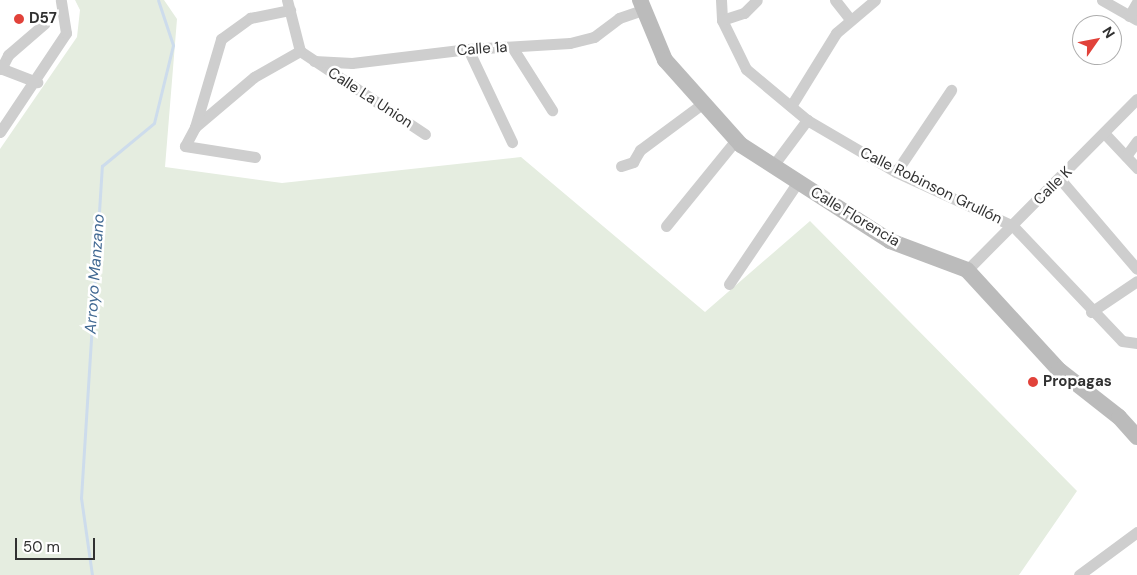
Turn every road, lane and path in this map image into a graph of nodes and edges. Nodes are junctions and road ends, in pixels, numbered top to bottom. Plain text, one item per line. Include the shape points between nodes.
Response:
1 (61, 0) edge
2 (721, 0) edge
3 (757, 0) edge
4 (835, 0) edge
5 (875, 0) edge
6 (1102, 0) edge
7 (1137, 2) edge
8 (288, 5) edge
9 (641, 5) edge
10 (848, 18) junction
11 (1133, 18) edge
12 (722, 20) junction
13 (44, 24) dead end
14 (512, 47) junction
15 (468, 49) junction
16 (300, 51) junction
17 (314, 61) junction
18 (1, 68) edge
19 (37, 82) junction
20 (951, 90) dead end
21 (1137, 99) edge
22 (702, 104) junction
23 (791, 106) junction
24 (552, 110) dead end
25 (807, 120) junction
26 (195, 127) junction
27 (1, 129) edge
28 (425, 134) dead end
29 (1105, 134) junction
30 (736, 140) junction
31 (1137, 141) edge
32 (512, 142) dead end
33 (1126, 156) junction
34 (255, 157) dead end
35 (622, 166) dead end
36 (772, 167) junction
37 (1137, 168) edge
38 (896, 172) junction
39 (1060, 179) junction
40 (797, 183) junction
41 (666, 226) dead end
42 (1014, 226) junction
43 (1137, 268) edge
44 (967, 270) junction
45 (1137, 281) edge
46 (729, 284) dead end
47 (1091, 312) junction
48 (1137, 343) edge
49 (1137, 437) edge
50 (1137, 532) edge
51 (1079, 575) edge

1 - 19 street via 66,33
2 - 12 street, Calle Robinson Grullón
3 - 12 street via 744,13
4 - 10 street
5 - 10 street
6 - 11 street
7 - 11 street
8 - 16 street
8 - 26 street via 250,18 221,39
9 - 14 street, Calle 1a via 594,37
9 - 22 street, Calle Florencia via 665,60
10 - 23 street
12 - 23 street, Calle Robinson Grullón via 746,68
13 - 18 street via 8,55
14 - 15 street, Calle 1a
14 - 24 street
15 - 17 street, Calle 1a via 352,63
15 - 32 street
16 - 17 street, Calle La Union
16 - 26 street via 254,77
17 - 28 street, Calle La Union
18 - 19 street
19 - 27 street
20 - 38 street
21 - 29 street, Calle K
22 - 30 street, Calle Florencia
22 - 35 street via 640,150 633,162
23 - 25 street, Calle Robinson Grullón
25 - 36 street
25 - 38 street, Calle Robinson Grullón
26 - 34 street via 185,146
29 - 33 street
29 - 39 street, Calle K
30 - 36 street, Calle Florencia
30 - 41 street
31 - 33 street
33 - 37 street
36 - 40 street, Calle Florencia
38 - 42 street, Calle Robinson Grullón
39 - 42 street, Calle K
39 - 43 street
40 - 44 street, Calle Florencia via 890,241
40 - 46 street
42 - 44 street, Calle K
42 - 47 street, Calle Robinson Grullón
44 - 49 street, Calle Florencia via 1058,370 1119,417
45 - 47 street
47 - 48 street, Calle Robinson Grullón via 1122,341
50 - 51 street

